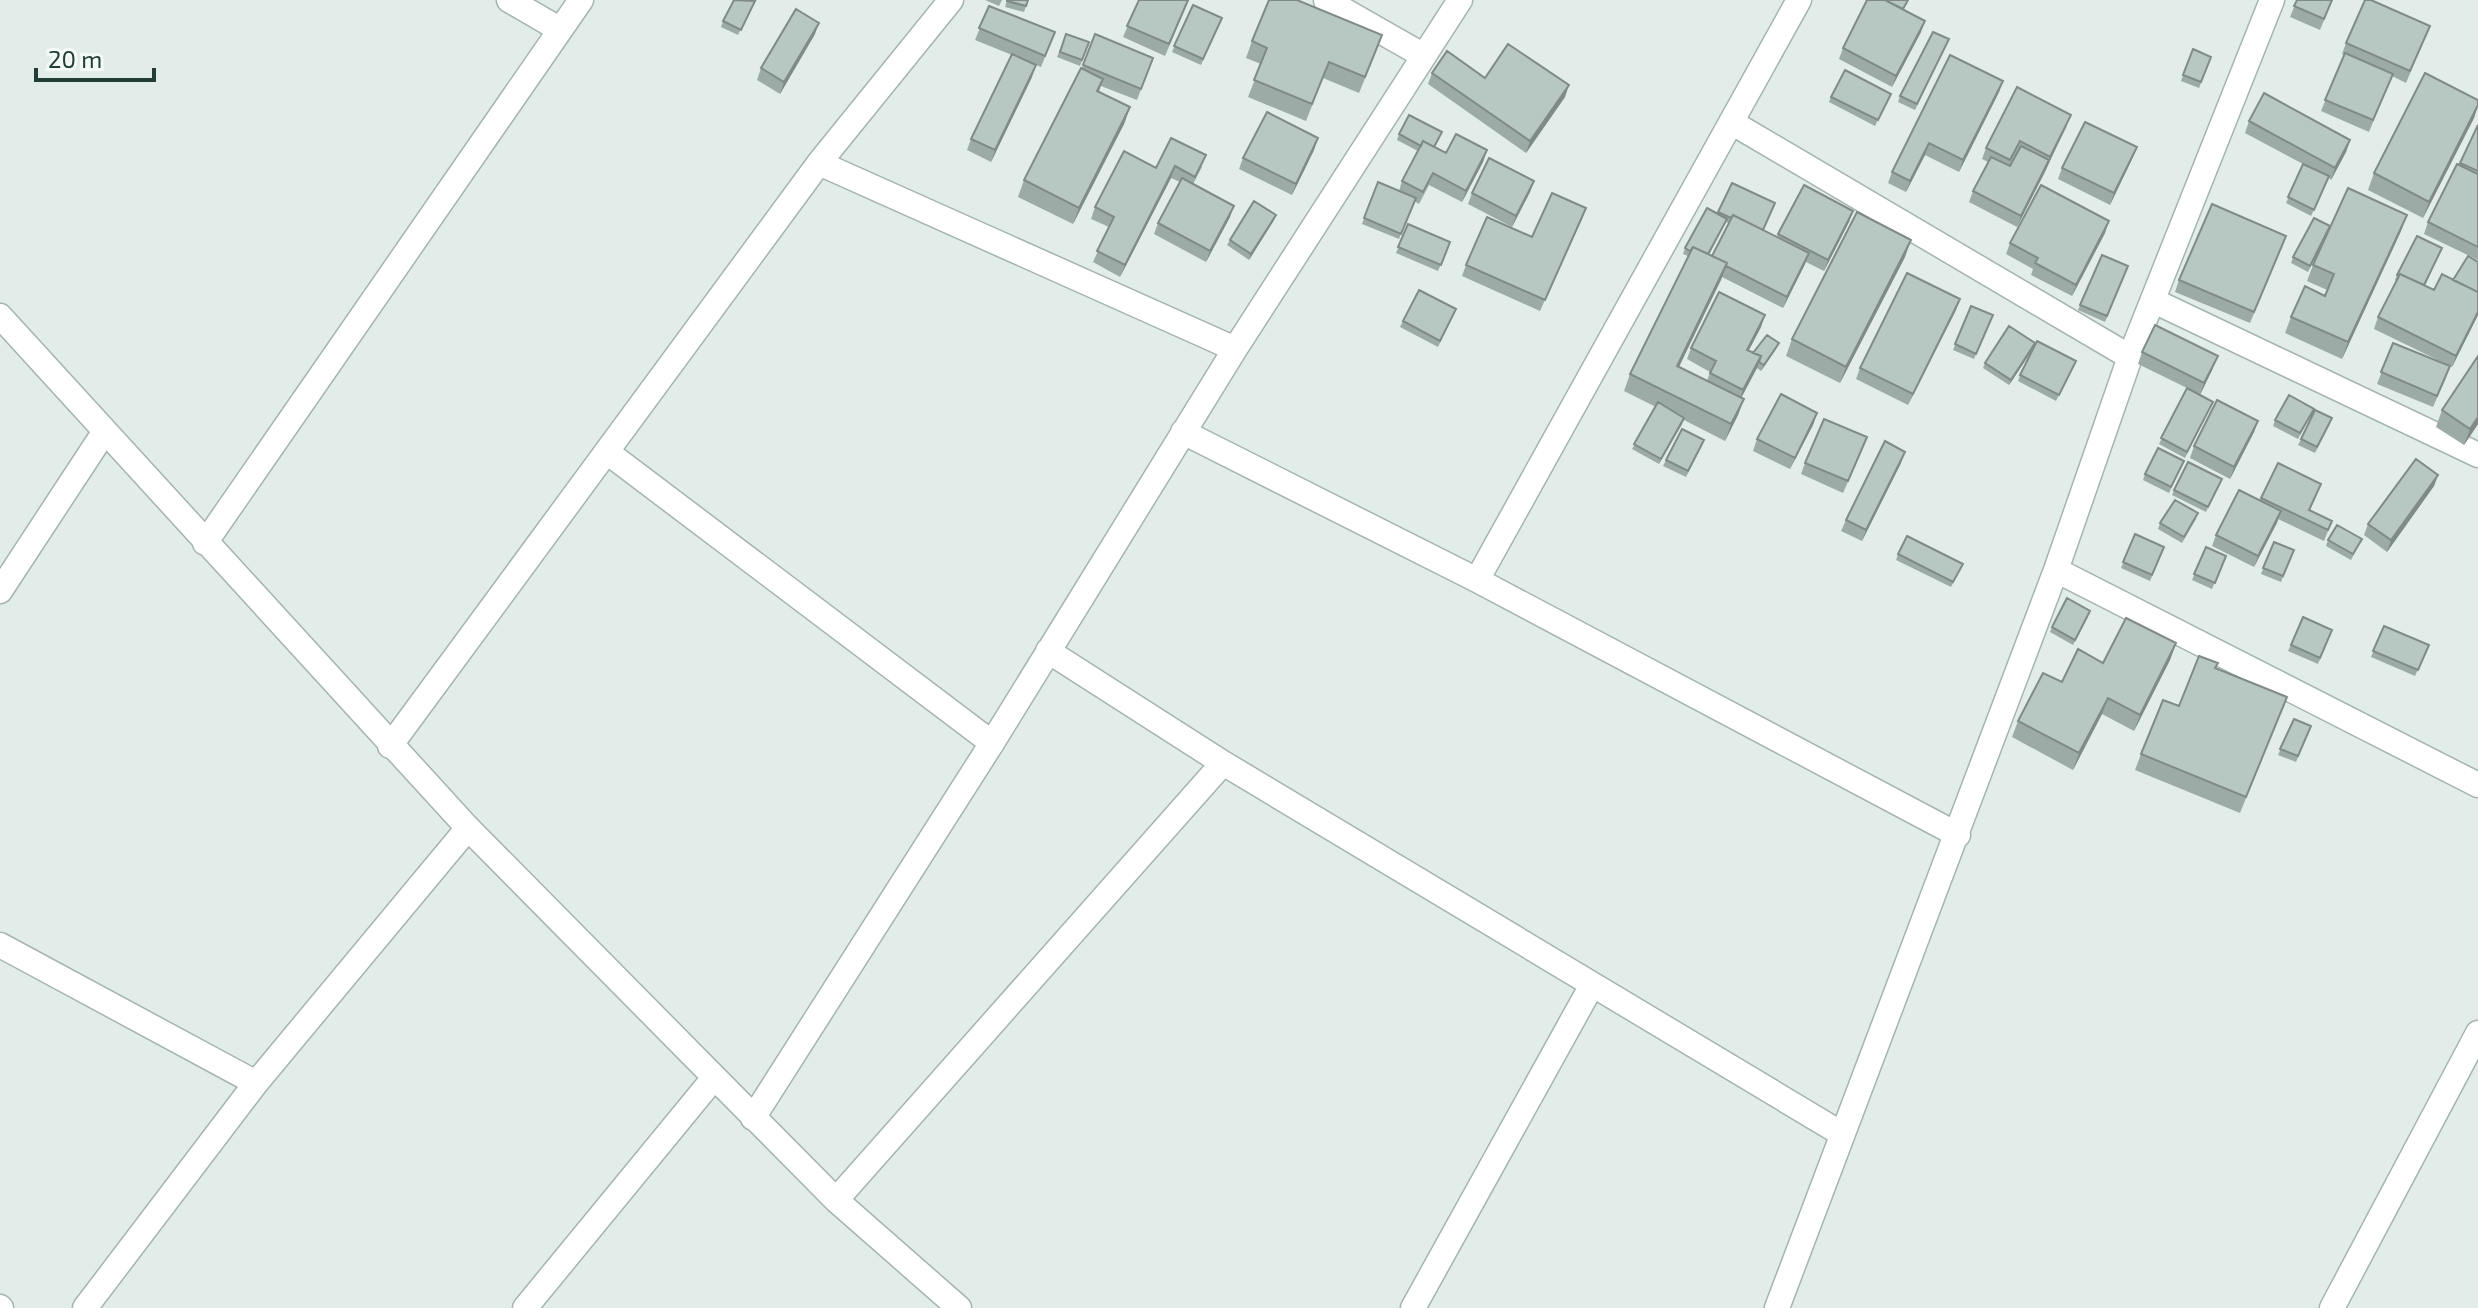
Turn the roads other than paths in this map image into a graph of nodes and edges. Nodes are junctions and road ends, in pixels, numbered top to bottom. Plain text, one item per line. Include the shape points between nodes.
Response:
1 (509, 0) edge
2 (581, 0) edge
3 (951, 0) edge
4 (1326, 0) edge
5 (1460, 0) edge
6 (1799, 0) edge
7 (2272, 0) edge
8 (559, 29) junction
9 (1424, 56) junction
10 (1731, 122) junction
11 (819, 163) junction
12 (2154, 301) junction
13 (0, 316) edge
14 (1235, 349) junction
15 (2130, 357) junction
16 (105, 431) junction
17 (1183, 432) junction
18 (607, 452) junction
19 (2478, 455) edge
20 (205, 543) junction
21 (7, 564) edge
22 (2056, 570) junction
23 (1477, 580) junction
24 (0, 591) edge
25 (1048, 651) junction
26 (992, 743) junction
27 (390, 746) junction
28 (1223, 763) junction
29 (2478, 785) edge
30 (468, 828) junction
31 (1958, 835) junction
32 (0, 945) edge
33 (1592, 985) junction
34 (2478, 1033) edge
35 (713, 1079) junction
36 (256, 1083) junction
37 (753, 1118) junction
38 (1842, 1134) junction
39 (836, 1200) junction
40 (85, 1308) edge
41 (525, 1308) edge
42 (959, 1308) edge
43 (1413, 1308) edge
44 (1777, 1308) edge
45 (2332, 1308) edge

1 - 8 street
2 - 8 street
3 - 11 street
4 - 9 street
5 - 9 street
6 - 10 street
7 - 12 street
8 - 20 street
9 - 14 street
10 - 15 street
10 - 23 street
11 - 14 street
11 - 18 street
12 - 15 street
12 - 19 street
13 - 16 street
14 - 17 street
15 - 22 street
16 - 20 street
16 - 21 street
17 - 23 street
17 - 25 street
18 - 26 street
18 - 27 street
20 - 27 street
21 - 24 street
22 - 29 street
22 - 31 street
23 - 31 street
25 - 26 street
25 - 28 street
26 - 37 street
27 - 30 street
28 - 33 street
28 - 39 street
30 - 35 street
30 - 36 street
31 - 38 street
32 - 36 street
33 - 38 street
33 - 43 street
34 - 45 street
35 - 37 street
35 - 41 street
36 - 40 street
37 - 39 street
38 - 44 street
39 - 42 street

